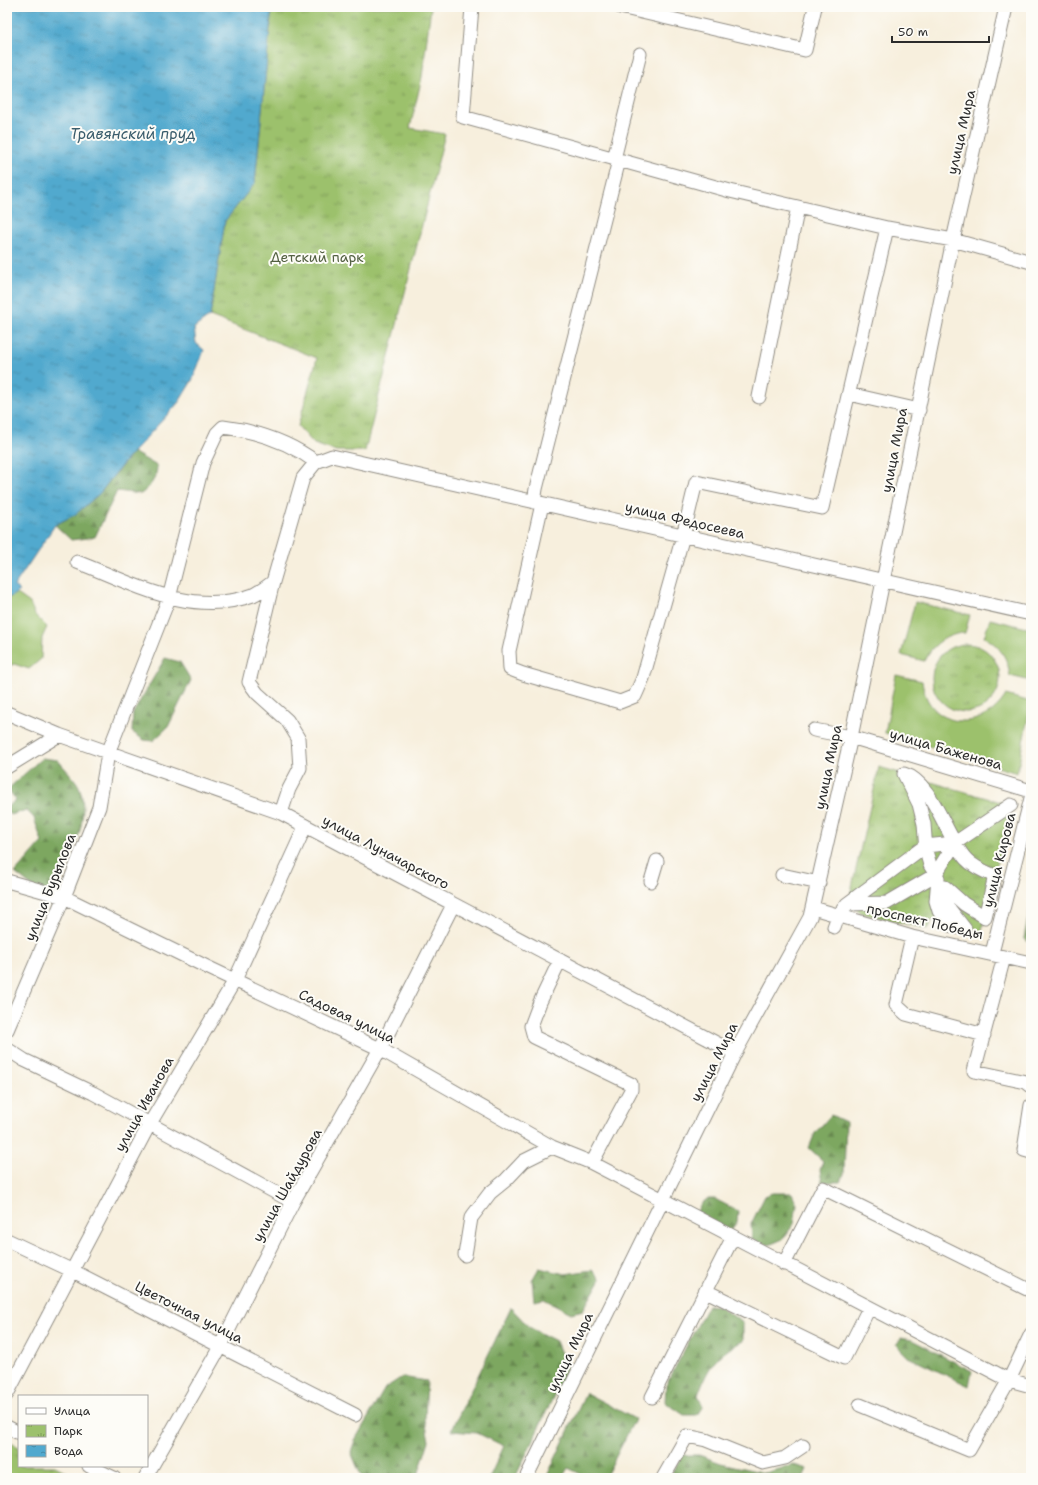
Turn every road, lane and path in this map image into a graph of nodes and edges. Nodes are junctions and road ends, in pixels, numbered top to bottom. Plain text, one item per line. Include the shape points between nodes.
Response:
1 (472, 7) edge
2 (620, 7) edge
3 (815, 7) edge
4 (1006, 7) edge
5 (640, 54) dead end
6 (616, 159) junction
7 (798, 207) junction
8 (887, 228) junction
9 (953, 240) junction
10 (1031, 262) edge
11 (849, 394) junction
12 (759, 396) dead end
13 (919, 410) junction
14 (316, 462) junction
15 (538, 503) junction
16 (683, 536) junction
17 (77, 562) dead end
18 (884, 581) junction
19 (273, 582) junction
20 (169, 598) junction
21 (1031, 614) edge
22 (7, 713) edge
23 (814, 730) dead end
24 (58, 735) junction
25 (851, 737) junction
26 (108, 753) junction
27 (7, 767) edge
28 (1031, 791) edge
29 (1031, 798) edge
30 (1011, 805) dead end
31 (281, 813) junction
32 (305, 827) junction
33 (955, 843) junction
34 (925, 846) junction
35 (657, 861) dead end
36 (782, 875) dead end
37 (935, 875) junction
38 (7, 881) edge
39 (651, 881) dead end
40 (819, 883) junction
41 (64, 897) junction
42 (848, 904) junction
43 (453, 905) junction
44 (813, 908) junction
45 (836, 921) junction
46 (912, 937) junction
47 (998, 955) junction
48 (560, 960) junction
49 (1031, 963) edge
50 (235, 980) junction
51 (7, 1030) edge
52 (984, 1035) junction
53 (7, 1049) edge
54 (380, 1049) junction
55 (735, 1053) junction
56 (1031, 1086) edge
57 (1031, 1105) edge
58 (149, 1125) junction
59 (552, 1147) junction
60 (1031, 1152) edge
61 (592, 1163) junction
62 (662, 1200) junction
63 (293, 1202) junction
64 (733, 1238) junction
65 (7, 1240) edge
66 (465, 1255) dead end
67 (784, 1264) junction
68 (73, 1271) junction
69 (706, 1291) junction
70 (1031, 1291) edge
71 (869, 1308) junction
72 (1031, 1334) edge
73 (220, 1347) junction
74 (1009, 1380) junction
75 (1031, 1386) edge
76 (7, 1394) edge
77 (652, 1396) dead end
78 (860, 1406) dead end
79 (354, 1415) dead end
80 (7, 1428) edge
81 (18, 1433) edge
82 (803, 1446) dead end
83 (91, 1467) edge
84 (114, 1478) edge
85 (145, 1478) edge
86 (526, 1478) edge
87 (662, 1478) edge

1 - 6 street via 464,117
2 - 3 street via 805,50
4 - 9 street, улица Мира
5 - 6 street
6 - 7 street
6 - 15 street via 536,489
7 - 8 street
7 - 12 street
8 - 9 street
8 - 11 street
9 - 10 street
9 - 13 street, улица Мира
11 - 13 street
11 - 16 street via 822,508 696,482
13 - 18 street, улица Мира
14 - 15 street, улица Федосеева via 332,456
14 - 19 street via 303,478
14 - 20 street, улица Бурылова via 299,450 279,441 223,427 217,433 204,463
15 - 16 street, улица Федосеева
15 - 16 street via 509,651 510,669 620,702 635,696 643,678
16 - 18 street, улица Федосеева
17 - 20 street
18 - 21 street, улица Федосеева
18 - 25 street, улица Мира
19 - 20 street via 253,595 233,600 198,603
19 - 31 street via 249,682 257,693 287,720 298,738 300,768
20 - 26 street, улица Бурылова
22 - 24 street, улица Луначарского
23 - 25 street, улица Баженова
24 - 26 street, улица Луначарского
24 - 27 street
25 - 28 street, улица Баженова
25 - 40 street, улица Мира
26 - 31 street, улица Луначарского
26 - 41 street, улица Бурылова via 99,807
29 - 47 street, улица Кирова
30 - 33 street
31 - 32 street, улица Луначарского
32 - 43 street, улица Луначарского
32 - 50 street, улица Иванова
33 - 34 street
33 - 34 street via 928,795 913,776 904,774 919,804 924,824
33 - 37 street
33 - 37 street via 966,860 995,876 985,918 945,887 947,906 965,929 949,925 939,911 936,901 938,878
34 - 37 street
34 - 42 street
35 - 39 street
36 - 40 street
37 - 42 street via 888,903
38 - 41 street, Садовая улица
40 - 44 street, улица Мира
41 - 50 street, Садовая улица
41 - 51 street, улица Бурылова
42 - 45 street
43 - 48 street, улица Луначарского
43 - 54 street, улица Шайдурова
44 - 45 street, проспект Победы
44 - 55 street, улица Мира
45 - 46 street, проспект Победы
46 - 47 street, проспект Победы
46 - 52 street via 896,1005 906,1014
47 - 49 street, проспект Победы
47 - 52 street, улица Кирова
48 - 55 street, улица Луначарского
48 - 61 street via 531,1026 534,1037 631,1084 631,1090
50 - 54 street, Садовая улица
50 - 58 street, улица Иванова
52 - 56 street, улица Кирова via 974,1071 1026,1082
53 - 58 street via 24,1060 94,1093
54 - 59 street, Садовая улица
54 - 63 street, улица Шайдурова
55 - 62 street, улица Мира
57 - 60 street via 1024,1150
58 - 63 street
58 - 68 street, улица Иванова
59 - 61 street, Садовая улица
59 - 66 street via 524,1161 485,1199 472,1218
61 - 62 street, Садовая улица
62 - 64 street, Садовая улица
62 - 86 street, улица Мира
63 - 73 street, улица Шайдурова
64 - 67 street, Садовая улица
64 - 69 street
65 - 68 street, Цветочная улица
67 - 70 street via 823,1188
67 - 71 street, Садовая улица
68 - 73 street, Цветочная улица
68 - 76 street, улица Иванова
69 - 71 street via 844,1358
69 - 77 street
71 - 74 street, Садовая улица
72 - 74 street
73 - 79 street, Цветочная улица
73 - 85 street, улица Шайдурова
74 - 75 street, Садовая улица
74 - 78 street via 969,1450
80 - 81 street
82 - 87 street via 785,1458 763,1463 706,1440 687,1436
83 - 84 street

